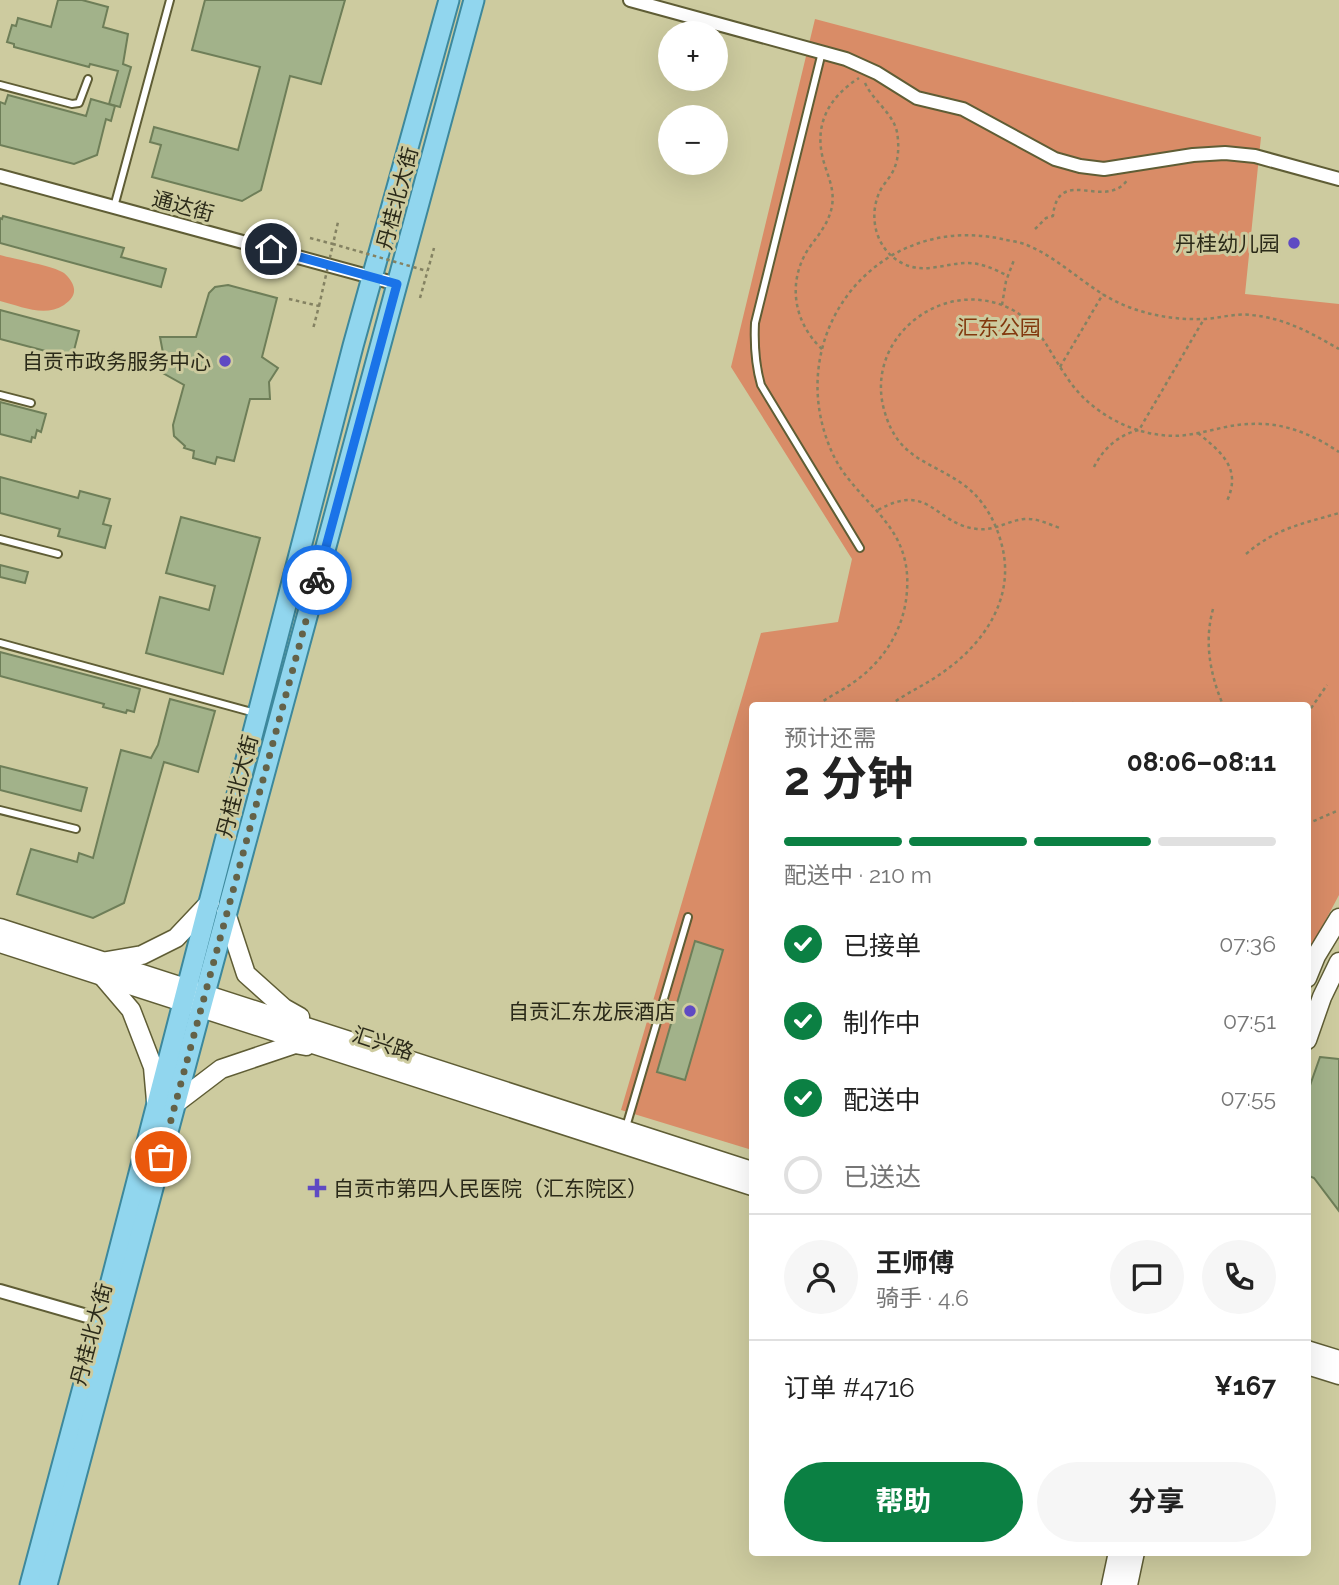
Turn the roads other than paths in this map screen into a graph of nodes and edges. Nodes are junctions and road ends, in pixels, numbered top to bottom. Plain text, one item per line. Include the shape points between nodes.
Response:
1 (170, 0) edge
2 (449, 0) edge
3 (474, 0) edge
4 (630, 0) edge
5 (822, 52) junction
6 (88, 79) dead end
7 (0, 85) edge
8 (0, 176) edge
9 (1339, 179) edge
10 (114, 207) junction
11 (373, 276) junction
12 (397, 284) junction
13 (0, 395) edge
14 (31, 403) dead end
15 (0, 539) edge
16 (860, 548) dead end
17 (58, 554) dead end
18 (0, 643) edge
19 (258, 714) junction
20 (0, 810) edge
21 (76, 830) dead end
22 (218, 908) junction
23 (688, 917) dead end
24 (1339, 918) edge
25 (0, 928) edge
26 (0, 943) edge
27 (1339, 962) edge
28 (1311, 968) edge
29 (103, 969) junction
30 (194, 998) junction
31 (1311, 1029) edge
32 (334, 1043) junction
33 (166, 1106) junction
34 (623, 1137) junction
35 (749, 1170) edge
36 (749, 1185) edge
37 (0, 1291) edge
38 (102, 1320) junction
39 (1311, 1351) edge
40 (1339, 1360) edge
41 (1311, 1366) edge
42 (1339, 1375) edge
43 (1117, 1556) edge
44 (1134, 1556) edge
45 (30, 1585) edge
46 (47, 1585) edge
47 (1111, 1585) edge
48 (1128, 1585) edge

1 - 10 lane
2 - 11 main road, 丹桂北大街
3 - 12 main road, 丹桂北大街
4 - 5 street
5 - 9 street via 866,67 917,98 963,109 1055,159 1080,166 1104,169 1225,153 1255,156
5 - 16 lane via 755,323 754,345 761,385
6 - 7 lane via 83,98 72,104
8 - 10 street, 通达街
10 - 11 street, 通达街
11 - 12 street, 通达街
11 - 19 main road, 丹桂北大街
12 - 22 main road, 丹桂北大街
13 - 14 lane
15 - 17 lane
18 - 19 lane
19 - 22 main road, 丹桂北大街
20 - 21 lane
22 - 29 main road via 176,938
22 - 30 main road, 丹桂北大街
22 - 32 main road via 246,974
23 - 34 lane
24 - 28 main road
25 - 29 main road
26 - 29 main road
27 - 31 main road
29 - 30 main road, 汇兴路
29 - 33 main road via 131,1010
30 - 32 main road, 汇兴路
30 - 33 main road, 丹桂北大街
32 - 33 main road via 295,1044 221,1069
32 - 34 main road, 汇兴路
33 - 38 main road, 丹桂北大街
33 - 46 main road, 丹桂北大街
34 - 35 main road
34 - 36 main road, 汇兴路
37 - 38 street
38 - 45 main road, 丹桂北大街
39 - 40 main road
41 - 42 main road
43 - 47 main road
44 - 48 main road

